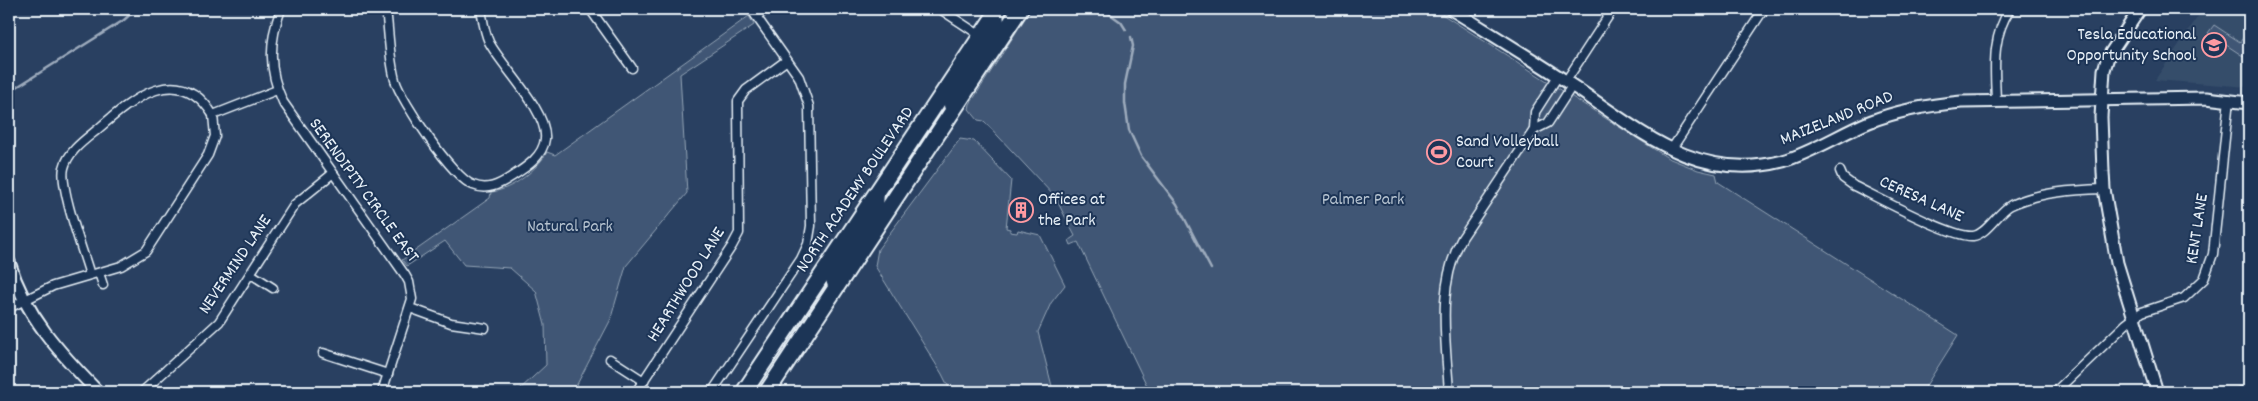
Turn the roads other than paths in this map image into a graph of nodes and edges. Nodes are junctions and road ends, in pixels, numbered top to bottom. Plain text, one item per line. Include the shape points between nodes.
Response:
1 (281, 9) edge
2 (386, 9) edge
3 (481, 9) edge
4 (590, 9) edge
5 (750, 9) edge
6 (767, 9) edge
7 (940, 9) edge
8 (1020, 9) edge
9 (1452, 9) edge
10 (1614, 9) edge
11 (1764, 9) edge
12 (2010, 9) edge
13 (2140, 9) edge
14 (998, 10) edge
15 (756, 16) junction
16 (981, 36) junction
17 (787, 60) junction
18 (632, 68) dead end
19 (1565, 81) junction
20 (278, 90) junction
21 (2102, 100) junction
22 (2229, 100) junction
23 (1996, 101) junction
24 (2249, 103) edge
25 (952, 111) junction
26 (213, 115) junction
27 (1534, 130) junction
28 (1671, 150) junction
29 (1840, 171) dead end
30 (332, 174) junction
31 (2104, 189) junction
32 (878, 191) junction
33 (9, 262) edge
34 (99, 273) junction
35 (251, 274) junction
36 (90, 275) junction
37 (103, 285) dead end
38 (273, 288) dead end
39 (835, 289) junction
40 (23, 300) junction
41 (9, 308) edge
42 (410, 308) junction
43 (2133, 319) junction
44 (485, 328) dead end
45 (323, 353) dead end
46 (610, 359) dead end
47 (388, 374) junction
48 (644, 381) junction
49 (98, 392) edge
50 (142, 392) edge
51 (382, 392) edge
52 (636, 392) edge
53 (712, 392) edge
54 (744, 392) edge
55 (767, 392) edge
56 (1449, 392) edge
57 (2054, 392) edge
58 (2157, 392) edge
59 (2239, 392) edge
60 (2249, 392) edge

1 - 20 street, SERENDIPITY CIRCLE EAST via 271,51
2 - 3 street via 393,68 403,98 454,171 468,183 482,188 492,187 518,173 532,162 545,139 540,114 489,42
4 - 18 street
5 - 15 street
6 - 15 street
7 - 16 street
8 - 25 highway, NORTH ACADEMY BOULEVARD
9 - 19 main road, MAIZELAND ROAD
10 - 19 street
11 - 28 street
12 - 23 street via 1995,46
13 - 21 main road via 2108,57
14 - 16 highway, NORTH ACADEMY BOULEVARD
14 - 25 main road via 998,22 993,33 952,96
15 - 17 street
16 - 32 highway, NORTH ACADEMY BOULEVARD
17 - 48 street, HEARTHWOOD LANE via 746,90 738,101 739,232
17 - 53 street via 804,87 809,106 810,234 801,259
19 - 27 street via 1548,123
19 - 27 street via 1535,112
19 - 28 main road, MAIZELAND ROAD
20 - 26 street
20 - 30 street, SERENDIPITY CIRCLE EAST via 288,112
21 - 22 main road, MAIZELAND ROAD
21 - 23 main road, MAIZELAND ROAD
21 - 31 main road
22 - 24 main road, MAIZELAND ROAD
22 - 43 street, KENT LANE via 2213,254 2208,272 2199,286 2184,298 2142,312
23 - 28 main road, MAIZELAND ROAD via 1942,104 1901,111 1869,122 1795,157 1770,164 1721,165
25 - 39 highway, NORTH ACADEMY BOULEVARD
26 - 34 street via 215,136 212,146 151,244 130,262
26 - 36 street via 195,94 179,89 160,89 129,103 72,153 64,168 64,186
27 - 56 street via 1462,238 1452,260 1446,279 1444,306
29 - 31 street, CERESA LANE via 1843,178 1854,186 1941,228 1971,236 1980,234 2003,211 2022,201 2060,192
30 - 35 street, NEVERMIND LANE via 295,204
30 - 42 street, SERENDIPITY CIRCLE EAST via 405,275 412,290
31 - 43 main road via 2117,263
32 - 39 main road via 877,207 831,276
32 - 54 highway, NORTH ACADEMY BOULEVARD
33 - 40 main road
34 - 36 street
34 - 37 street
35 - 38 street
35 - 50 street, NEVERMIND LANE via 219,322
36 - 40 street via 53,286
39 - 55 highway, NORTH ACADEMY BOULEVARD
40 - 41 street
40 - 49 main road via 49,339
42 - 44 street via 451,323
42 - 47 street, SERENDIPITY CIRCLE EAST
43 - 57 street, KENT LANE
43 - 58 main road
45 - 47 street
46 - 48 street
47 - 51 street, SERENDIPITY CIRCLE EAST
48 - 52 street, HEARTHWOOD LANE
59 - 60 street

